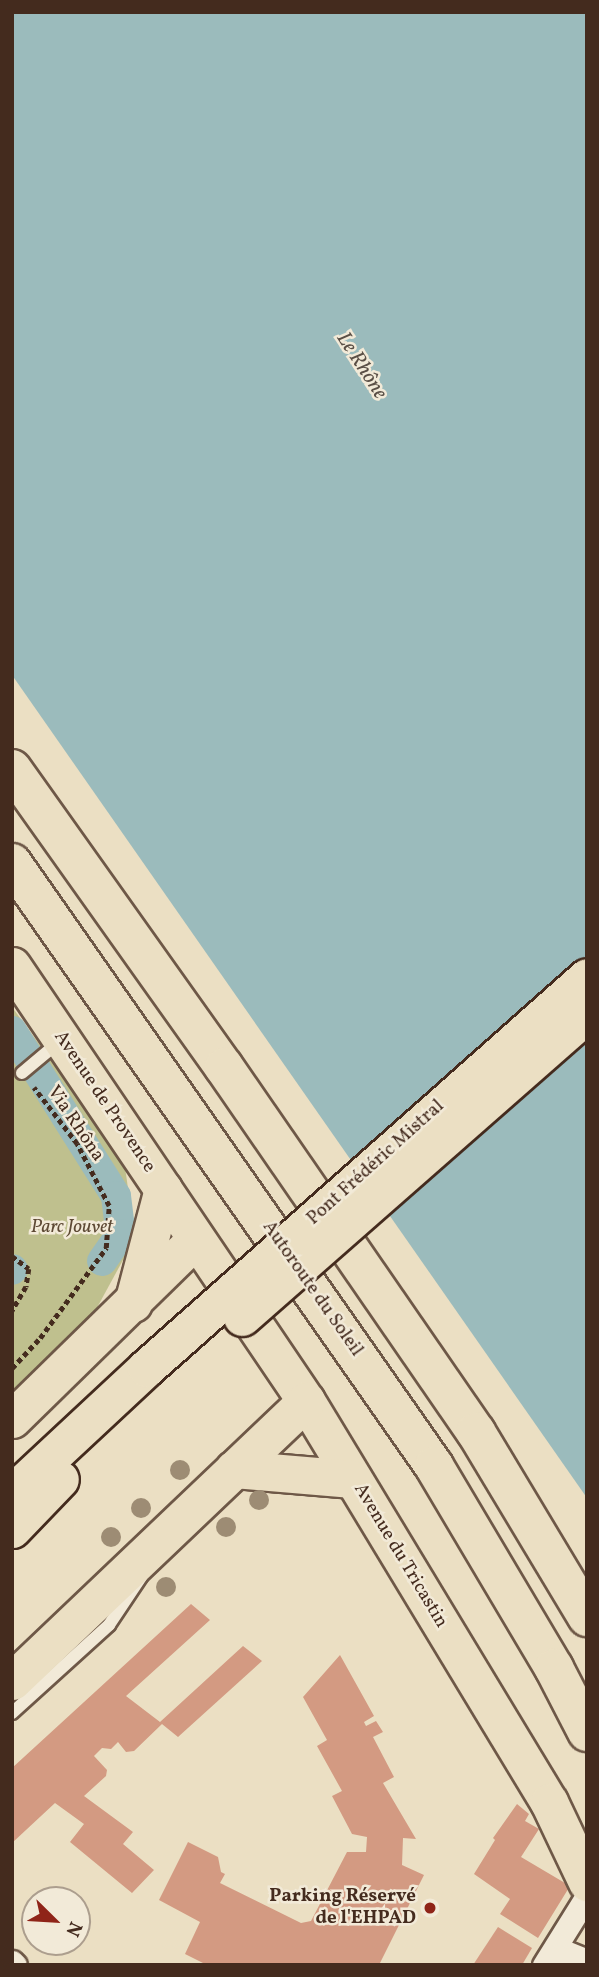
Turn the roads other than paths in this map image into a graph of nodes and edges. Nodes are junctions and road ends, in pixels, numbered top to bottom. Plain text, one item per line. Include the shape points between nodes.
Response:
1 (12, 769) edge
2 (12, 863) edge
3 (12, 966) edge
4 (587, 977) edge
5 (587, 1014) edge
6 (62, 1040) junction
7 (22, 1073) road end
8 (163, 1189) junction
9 (196, 1239) junction
10 (133, 1303) junction
11 (306, 1401) junction
12 (12, 1419) edge
13 (234, 1469) junction
14 (353, 1479) junction
15 (12, 1493) edge
16 (12, 1529) edge
17 (159, 1541) junction
18 (587, 1617) edge
19 (12, 1681) edge
20 (12, 1713) edge
21 (587, 1732) edge
22 (587, 1882) edge
23 (587, 1896) edge
24 (548, 1959) edge
25 (587, 1961) edge

1 - 18 highway via 468,1420
2 - 21 highway, Autoroute du Soleil via 434,1466
3 - 6 main road, Avenue de Provence
4 - 15 main road, Pont Frédéric Mistral, bridge via 146,1368
5 - 16 main road, Pont Frédéric Mistral, bridge via 160,1388 58,1480
6 - 7 lane
6 - 8 main road, Avenue de Provence
8 - 9 main road, Avenue de Provence
8 - 10 main road
9 - 10 main road
9 - 11 main road, Avenue du Tricastin
10 - 12 main road
11 - 13 main road
11 - 14 main road, Avenue du Tricastin
13 - 14 main road
13 - 17 main road
14 - 22 main road, Avenue du Tricastin via 549,1802
17 - 19 main road
17 - 20 lane via 109,1625
23 - 24 street
24 - 25 street via 565,1952

